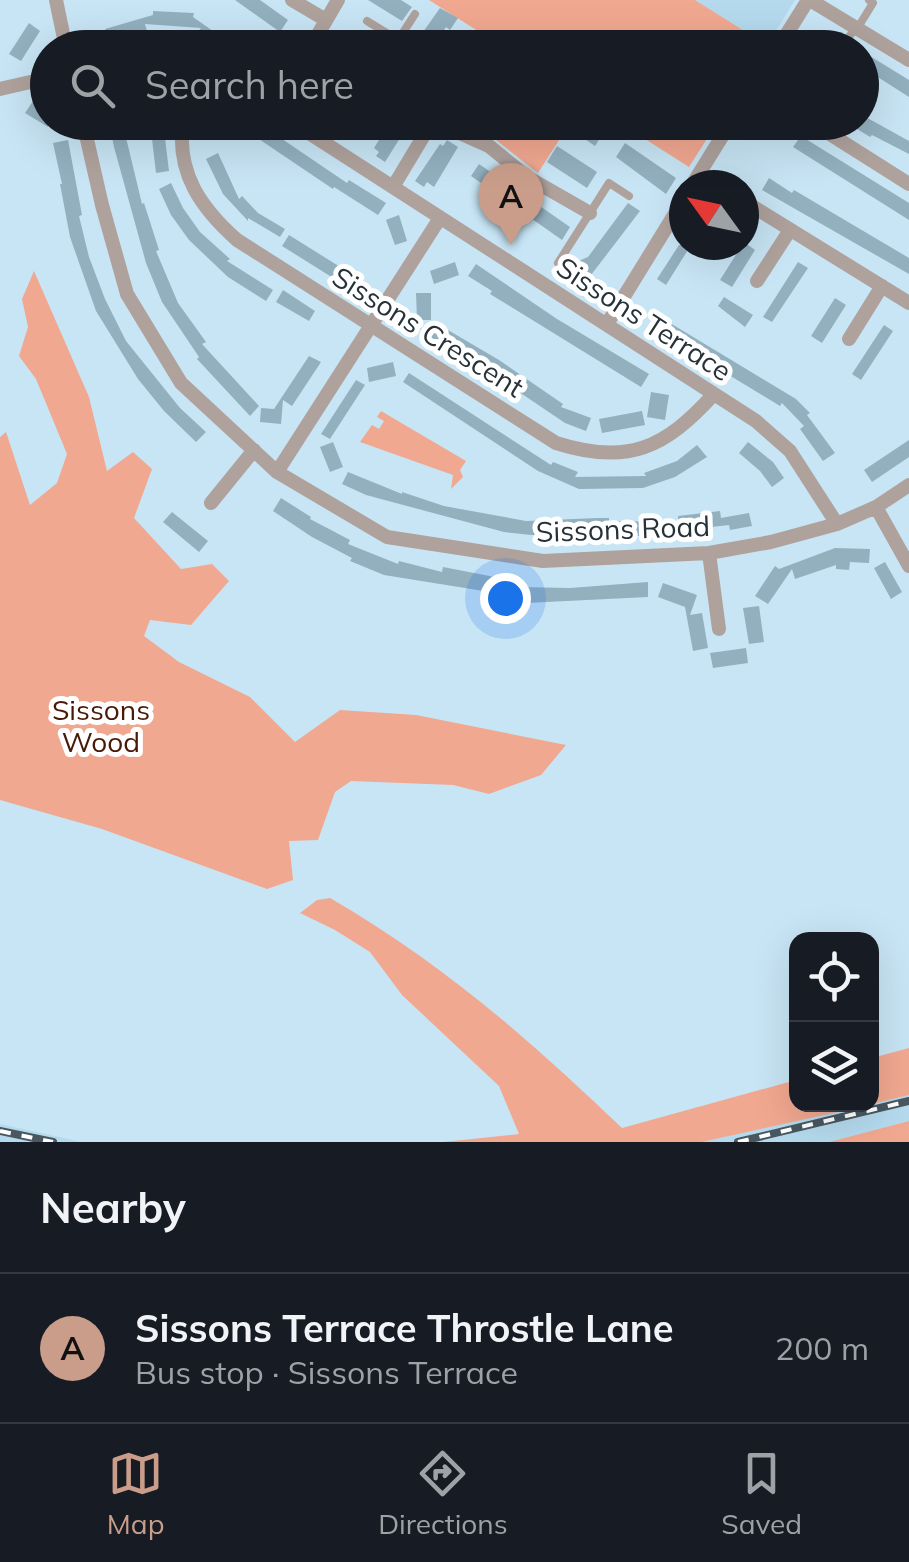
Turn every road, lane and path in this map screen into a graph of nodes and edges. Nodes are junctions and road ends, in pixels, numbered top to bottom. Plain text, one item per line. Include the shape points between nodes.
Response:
1 (56, 0) edge
2 (292, 0) edge
3 (338, 0) edge
4 (809, 0) edge
5 (869, 0) edge
6 (415, 14) dead end
7 (326, 20) junction
8 (368, 21) dead end
9 (856, 28) junction
10 (62, 30) edge
11 (320, 30) edge
12 (379, 30) edge
13 (404, 30) edge
14 (790, 30) edge
15 (859, 30) edge
16 (879, 42) edge
17 (909, 60) edge
18 (30, 82) edge
19 (0, 89) edge
20 (87, 140) edge
21 (181, 140) edge
22 (320, 140) edge
23 (422, 140) edge
24 (476, 140) edge
25 (720, 140) edge
26 (839, 140) edge
27 (702, 170) edge
28 (909, 184) edge
29 (392, 187) junction
30 (629, 196) dead end
31 (759, 210) edge
32 (590, 213) junction
33 (440, 218) junction
34 (669, 222) edge
35 (790, 230) junction
36 (558, 262) dead end
37 (757, 280) dead end
38 (882, 286) junction
39 (909, 303) edge
40 (606, 324) junction
41 (370, 325) junction
42 (849, 338) dead end
43 (714, 394) junction
44 (254, 450) junction
45 (277, 472) junction
46 (909, 485) edge
47 (212, 504) dead end
48 (876, 506) junction
49 (837, 524) junction
50 (709, 553) junction
51 (909, 566) edge
52 (719, 629) dead end

1 - 10 street
2 - 7 street
3 - 7 street
4 - 9 street
4 - 14 street
5 - 9 lane
6 - 13 lane
7 - 11 street
8 - 12 lane
9 - 15 street
16 - 17 street
18 - 19 street
20 - 44 street, Sissons Road via 127,294 181,383
21 - 41 street, Sissons Crescent via 189,180 209,215
22 - 29 street, Sissons Terrace
23 - 29 street
24 - 32 street
25 - 27 street
26 - 28 street
29 - 33 street, Sissons Terrace
30 - 32 lane via 608,183
31 - 35 street
32 - 36 lane
33 - 40 street, Sissons Terrace
33 - 41 street
34 - 40 street
35 - 37 street
35 - 38 street
38 - 39 street
38 - 42 street
40 - 43 street, Sissons Terrace
41 - 43 street, Sissons Crescent via 556,442 588,453 659,443
41 - 45 street
43 - 49 street, Sissons Terrace via 790,451
44 - 45 street, Sissons Road
44 - 47 street
45 - 50 street, Sissons Road via 388,536 542,561
46 - 48 street, Sissons Road
48 - 49 street, Sissons Road
48 - 51 street
49 - 50 street, Sissons Road
50 - 52 street

